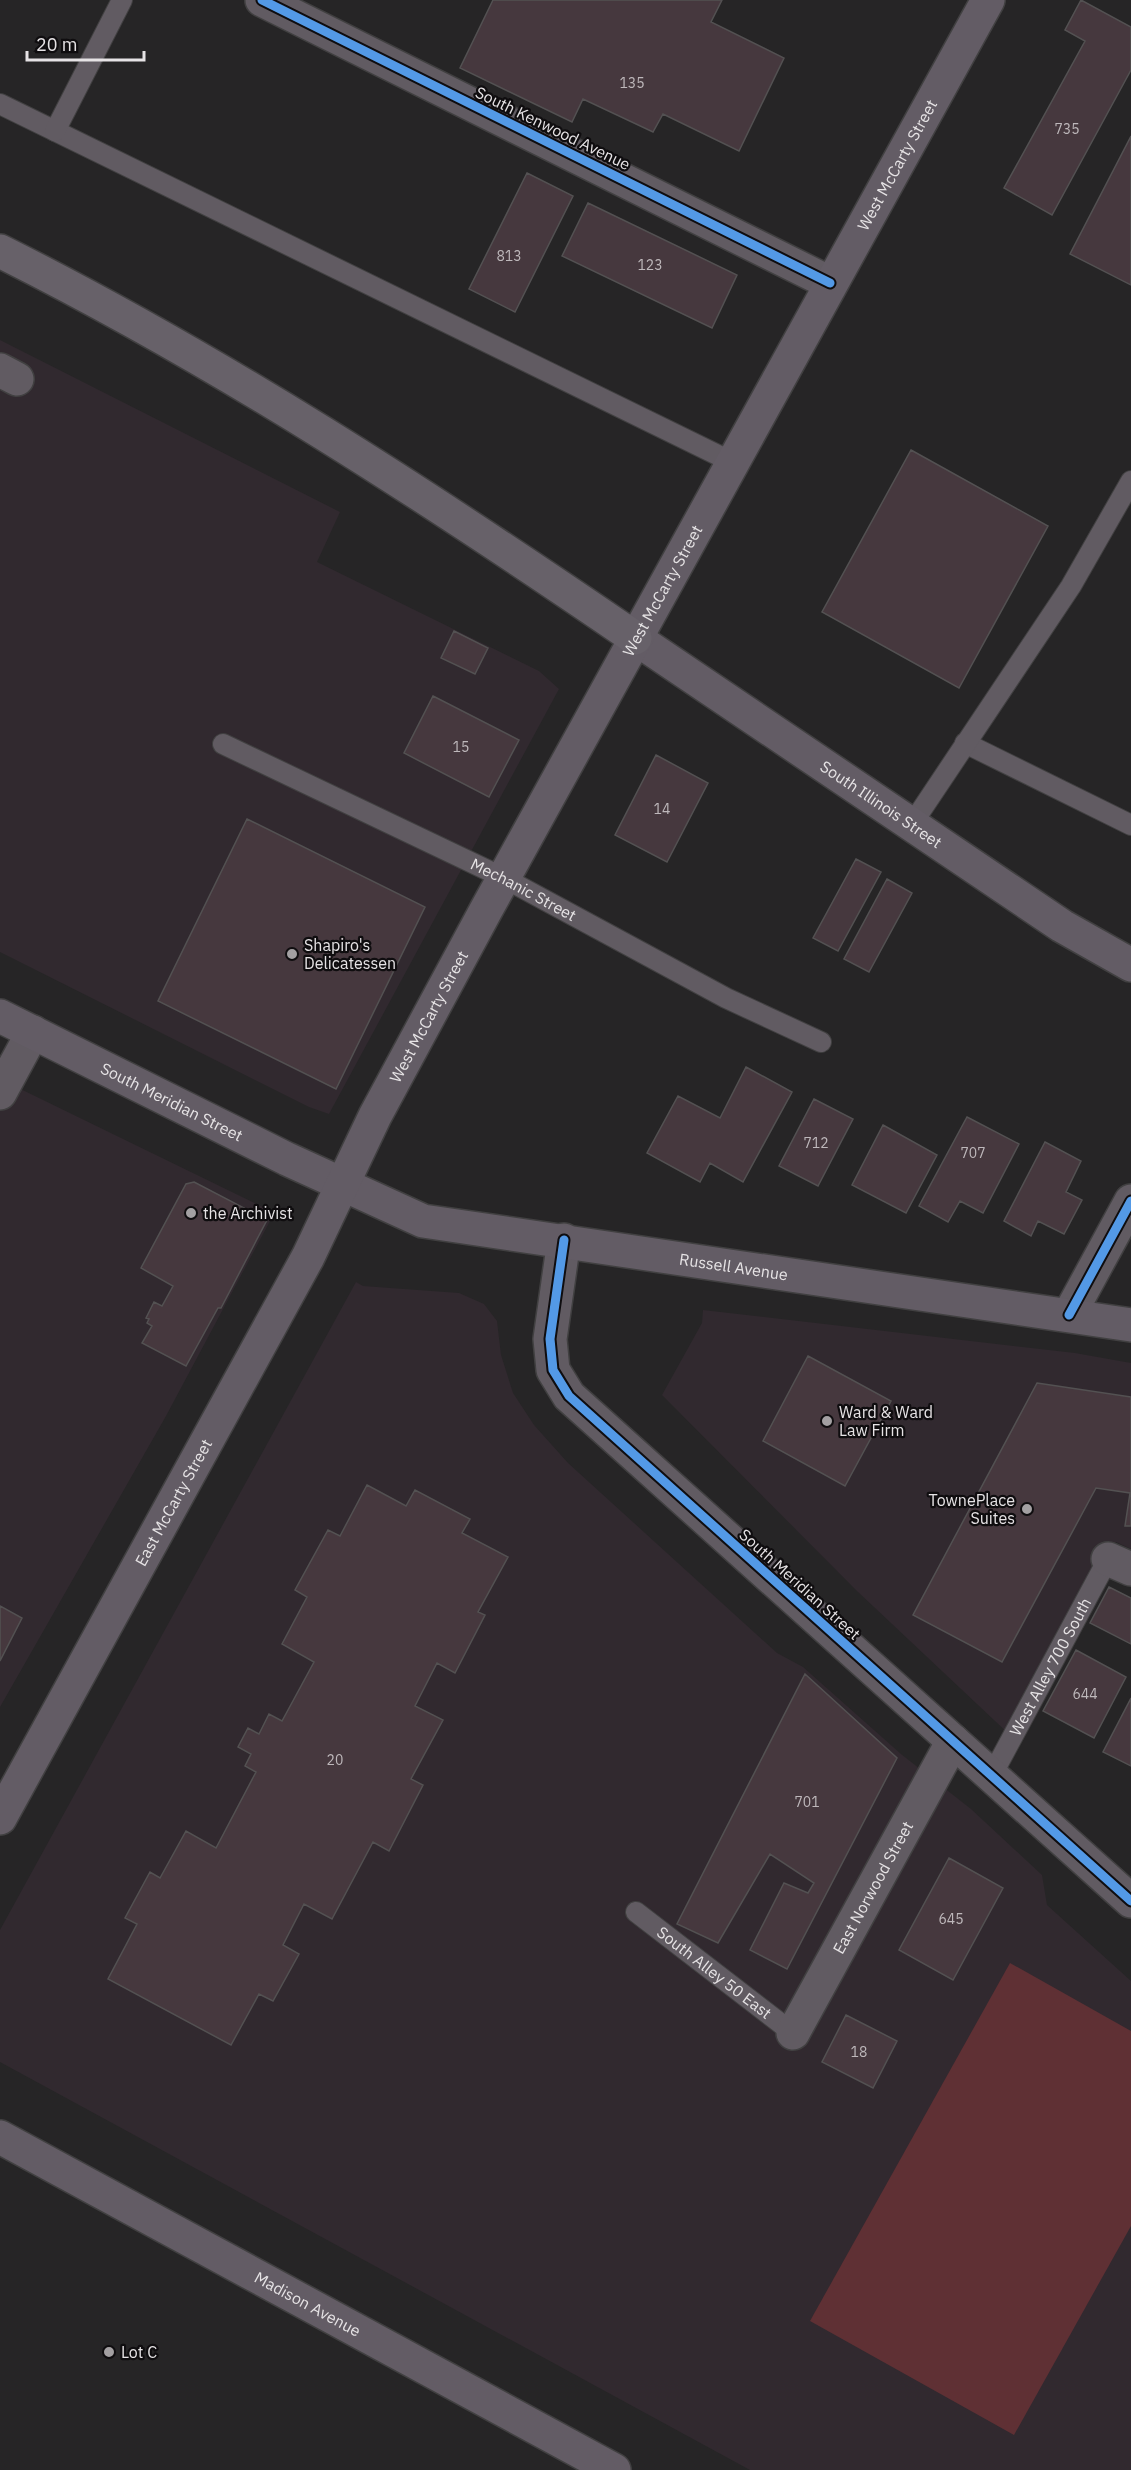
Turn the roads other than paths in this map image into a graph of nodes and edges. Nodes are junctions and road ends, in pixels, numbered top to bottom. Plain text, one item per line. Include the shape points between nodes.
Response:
1 (122, 0) edge
2 (261, 0) edge
3 (988, 0) edge
4 (0, 104) edge
5 (55, 131) junction
6 (0, 251) edge
7 (830, 283) junction
8 (732, 462) junction
9 (1131, 481) edge
10 (635, 638) junction
11 (223, 744) dead end
12 (965, 744) junction
13 (912, 824) junction
14 (1131, 825) edge
15 (504, 878) junction
16 (1131, 966) edge
17 (0, 1016) edge
18 (33, 1032) junction
19 (821, 1042) dead end
20 (0, 1093) edge
21 (344, 1185) junction
22 (1131, 1201) edge
23 (564, 1240) junction
24 (1069, 1315) junction
25 (1131, 1325) edge
26 (1120, 1564) edge
27 (953, 1741) junction
28 (992, 1775) junction
29 (0, 1818) edge
30 (1131, 1901) edge
31 (636, 1912) dead end
32 (793, 2033) joint
33 (0, 2136) edge
34 (614, 2470) edge

1 - 5 lane
2 - 7 street, South Kenwood Avenue
3 - 7 main road, West McCarty Street
4 - 5 lane
5 - 8 lane
6 - 10 highway via 235,379 432,501
7 - 8 main road, West McCarty Street
8 - 10 main road, West McCarty Street
9 - 12 lane via 1071,586
10 - 13 main road, South Illinois Street
10 - 15 main road, West McCarty Street
11 - 15 lane, Mechanic Street
12 - 13 lane
12 - 14 lane
13 - 16 main road, South Illinois Street via 1062,926
15 - 19 lane, Mechanic Street via 726,998
15 - 21 main road, West McCarty Street via 375,1116
17 - 18 main road, South Meridian Street
18 - 20 street
18 - 21 main road, South Meridian Street
21 - 23 main road, Russell Avenue via 423,1221
21 - 29 main road, East McCarty Street
22 - 24 street
23 - 24 main road, Russell Avenue
23 - 27 street, South Meridian Street via 550,1340 553,1370 569,1396
24 - 25 main road, Russell Avenue
26 - 28 lane, West Alley 700 South
27 - 28 street, South Meridian Street
27 - 32 street, East Norwood Street
28 - 30 street, South Meridian Street
31 - 32 lane, South Alley 50 East
33 - 34 main road, Madison Avenue

